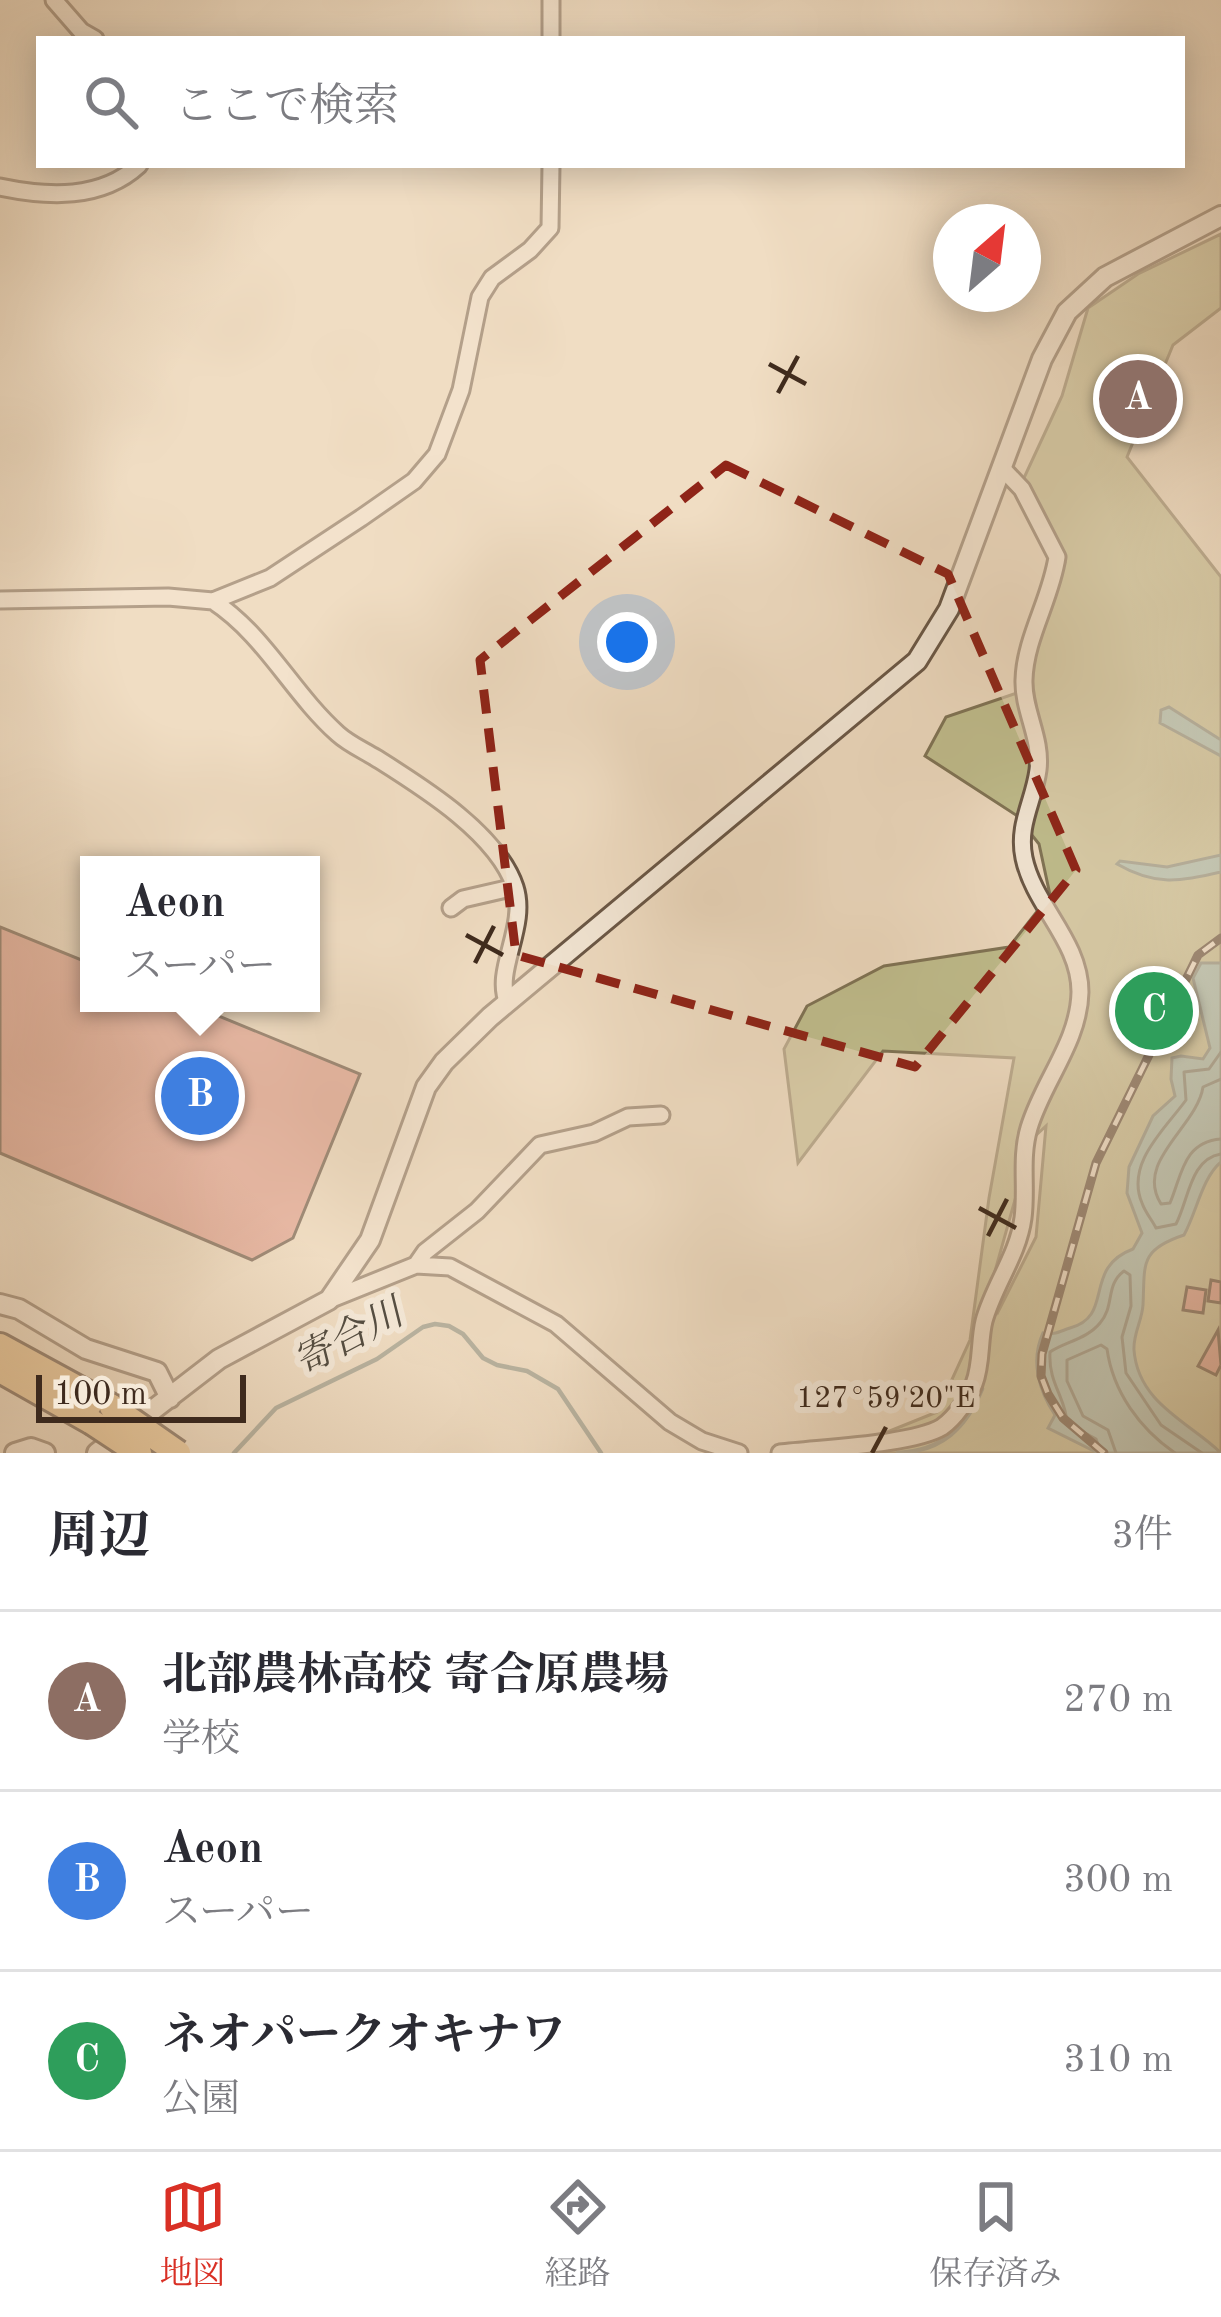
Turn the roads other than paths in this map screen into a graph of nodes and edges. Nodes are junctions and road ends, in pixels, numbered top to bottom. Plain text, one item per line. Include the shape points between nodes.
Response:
1 (55, 0) edge
2 (551, 0) edge
3 (90, 36) edge
4 (551, 36) edge
5 (136, 168) edge
6 (550, 168) edge
7 (0, 187) edge
8 (1221, 216) edge
9 (1000, 467) junction
10 (0, 600) edge
11 (213, 601) junction
12 (515, 886) junction
13 (451, 908) dead end
14 (508, 1003) junction
15 (661, 1115) dead end
16 (416, 1265) junction
17 (329, 1300) junction
18 (0, 1304) edge
19 (0, 1346) edge
20 (0, 1370) edge
21 (170, 1397) junction
22 (102, 1415) junction
23 (14, 1453) edge
24 (45, 1453) edge
25 (97, 1453) edge
26 (139, 1453) edge
27 (178, 1453) edge
28 (739, 1453) edge
29 (780, 1453) edge

1 - 3 street
2 - 4 street
5 - 7 street via 94,190 66,194
6 - 11 street via 550,228 480,297 437,454 414,481 307,554
8 - 9 street via 1105,277 1067,312
9 - 14 street via 949,609 916,661
9 - 29 street via 1014,477 1057,557 1023,684 1039,746 1022,836 1034,886 1076,969 1072,1035 1029,1127 1018,1242 984,1322 975,1382 961,1407 919,1435
10 - 11 street
11 - 12 street via 241,619 344,739 449,807
12 - 13 street
12 - 14 street via 516,938 503,986
14 - 17 street via 426,1087 370,1240
15 - 16 street via 628,1117 540,1145
16 - 17 street
16 - 28 street via 449,1267 556,1324 670,1422
17 - 21 street via 219,1359
18 - 21 street via 86,1349 157,1372
19 - 22 highway
20 - 22 highway
21 - 25 street
22 - 26 highway, bridge
22 - 27 highway, bridge
23 - 24 street

